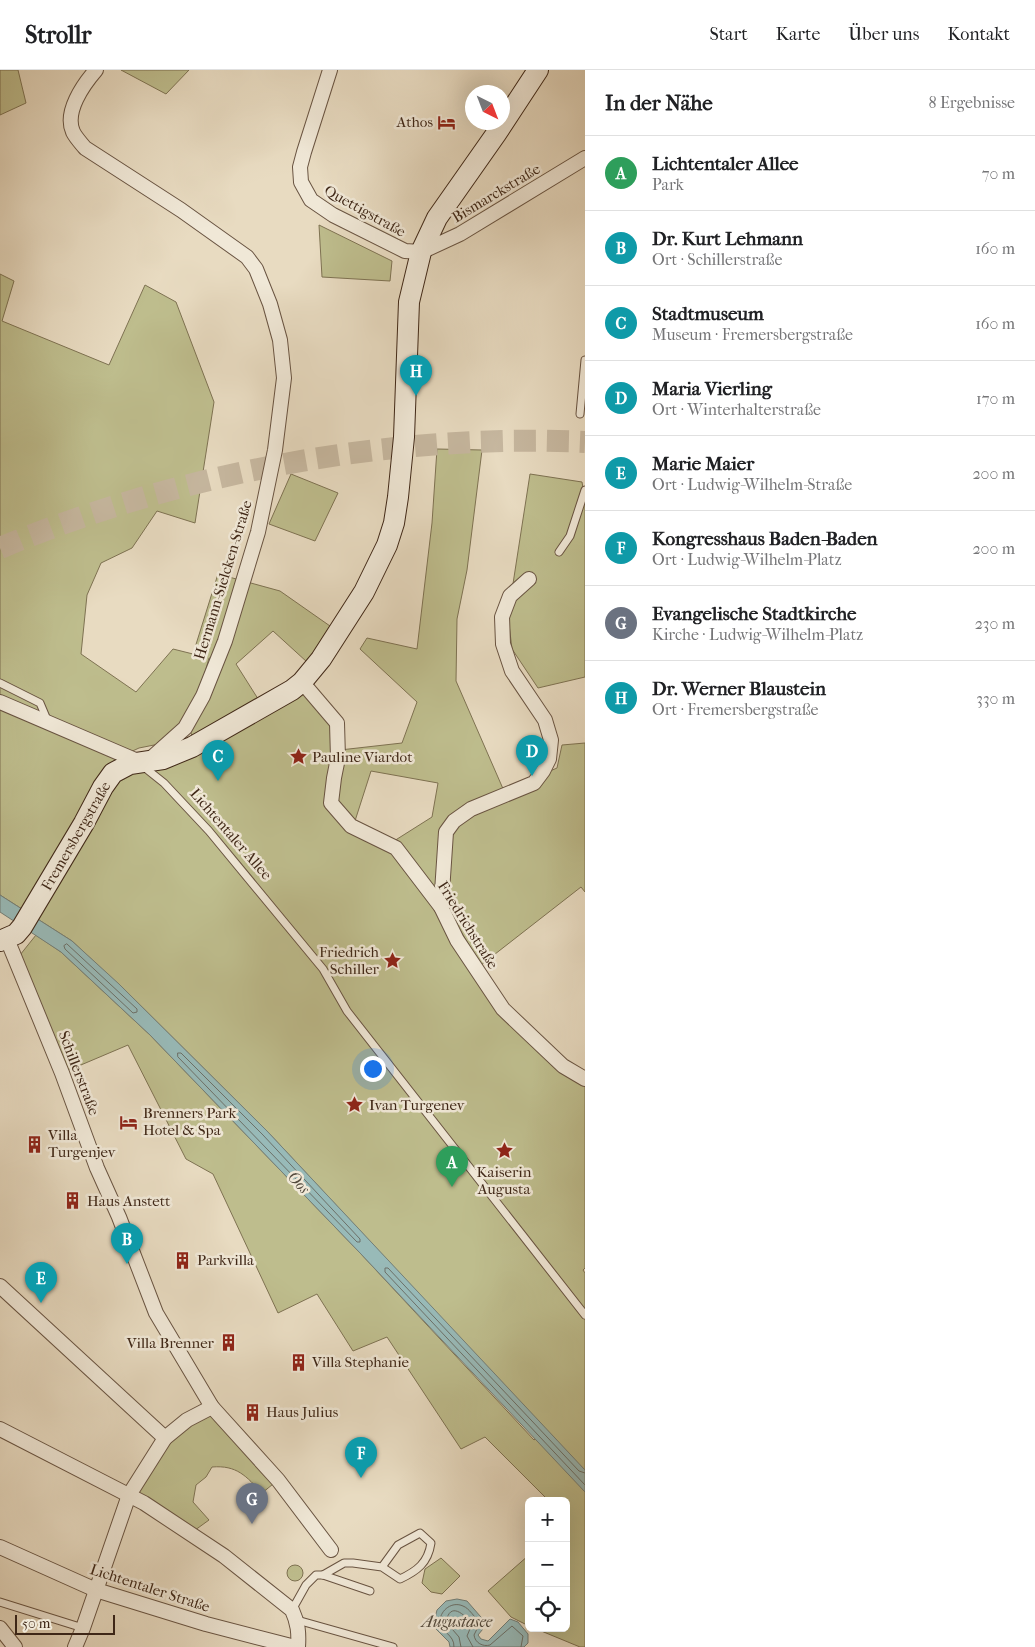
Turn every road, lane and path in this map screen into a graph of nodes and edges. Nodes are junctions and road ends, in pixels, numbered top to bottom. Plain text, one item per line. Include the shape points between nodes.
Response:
1 (96, 70) edge
2 (330, 70) edge
3 (538, 70) edge
4 (585, 158) edge
5 (421, 252) junction
6 (585, 360) edge
7 (580, 414) dead end
8 (585, 490) edge
9 (559, 552) dead end
10 (529, 579) dead end
11 (302, 682) junction
12 (0, 683) edge
13 (0, 702) edge
14 (48, 722) junction
15 (143, 762) junction
16 (441, 907) junction
17 (15, 930) edge
18 (585, 1079) edge
19 (0, 1286) edge
20 (585, 1315) edge
21 (212, 1407) junction
22 (0, 1429) edge
23 (165, 1438) junction
24 (128, 1495) junction
25 (0, 1547) edge
26 (331, 1550) dead end
27 (382, 1567) junction
28 (323, 1574) junction
29 (96, 1590) junction
30 (370, 1591) dead end
31 (0, 1602) edge
32 (294, 1615) junction
33 (0, 1628) edge
34 (83, 1628) junction
35 (15, 1647) edge
36 (75, 1647) edge
37 (297, 1647) edge
38 (393, 1647) edge

1 - 15 street, Hermann-Sielcken-Straße via 71,114 75,135 85,148 247,257 256,269 270,304 280,340 284,378 275,450 258,532 225,641 204,696 185,728
2 - 5 street, Quettigstraße via 304,152 301,182 311,200 333,215 404,251
3 - 5 main road, Fremersbergstraße via 437,218
4 - 5 street, Bismarckstraße via 489,218
5 - 11 main road, Fremersbergstraße via 409,302 402,473 394,523 364,592 321,659
6 - 7 lane
8 - 9 lane via 570,536
10 - 16 street via 510,596 502,616 503,644 512,671 545,720 551,740 549,759 534,783 471,809 454,821 446,832
11 - 15 main road, Fremersbergstraße via 280,698 192,747 163,760
11 - 16 street, Friedrichstraße via 337,723 338,758 331,803 351,826 396,848
12 - 14 lane via 40,702
13 - 14 street, Lichtentaler Allee
14 - 15 street, Lichtentaler Allee
15 - 17 main road, Fremersbergstraße via 119,769 108,779
15 - 20 lane, Lichtentaler Allee via 209,831 323,969 347,1011
16 - 18 street, Friedrichstraße via 457,940 503,1009 563,1066
17 - 21 street, Schillerstraße via 62,1073 156,1313
19 - 23 street
21 - 23 street
21 - 26 street, Schillerstraße via 278,1480
22 - 24 street
23 - 24 street
24 - 29 street
24 - 32 street via 224,1556
25 - 29 street, Lichtentaler Straße
27 - 27 lane via 400,1579 417,1571 430,1553 431,1543 420,1533 398,1545
27 - 28 lane via 344,1563
28 - 30 lane
28 - 32 lane via 316,1575 306,1584
29 - 34 street
29 - 37 street, Lichtentaler Straße via 206,1624
31 - 34 lane
32 - 37 street via 299,1631
32 - 38 lane
33 - 35 street
34 - 36 street

